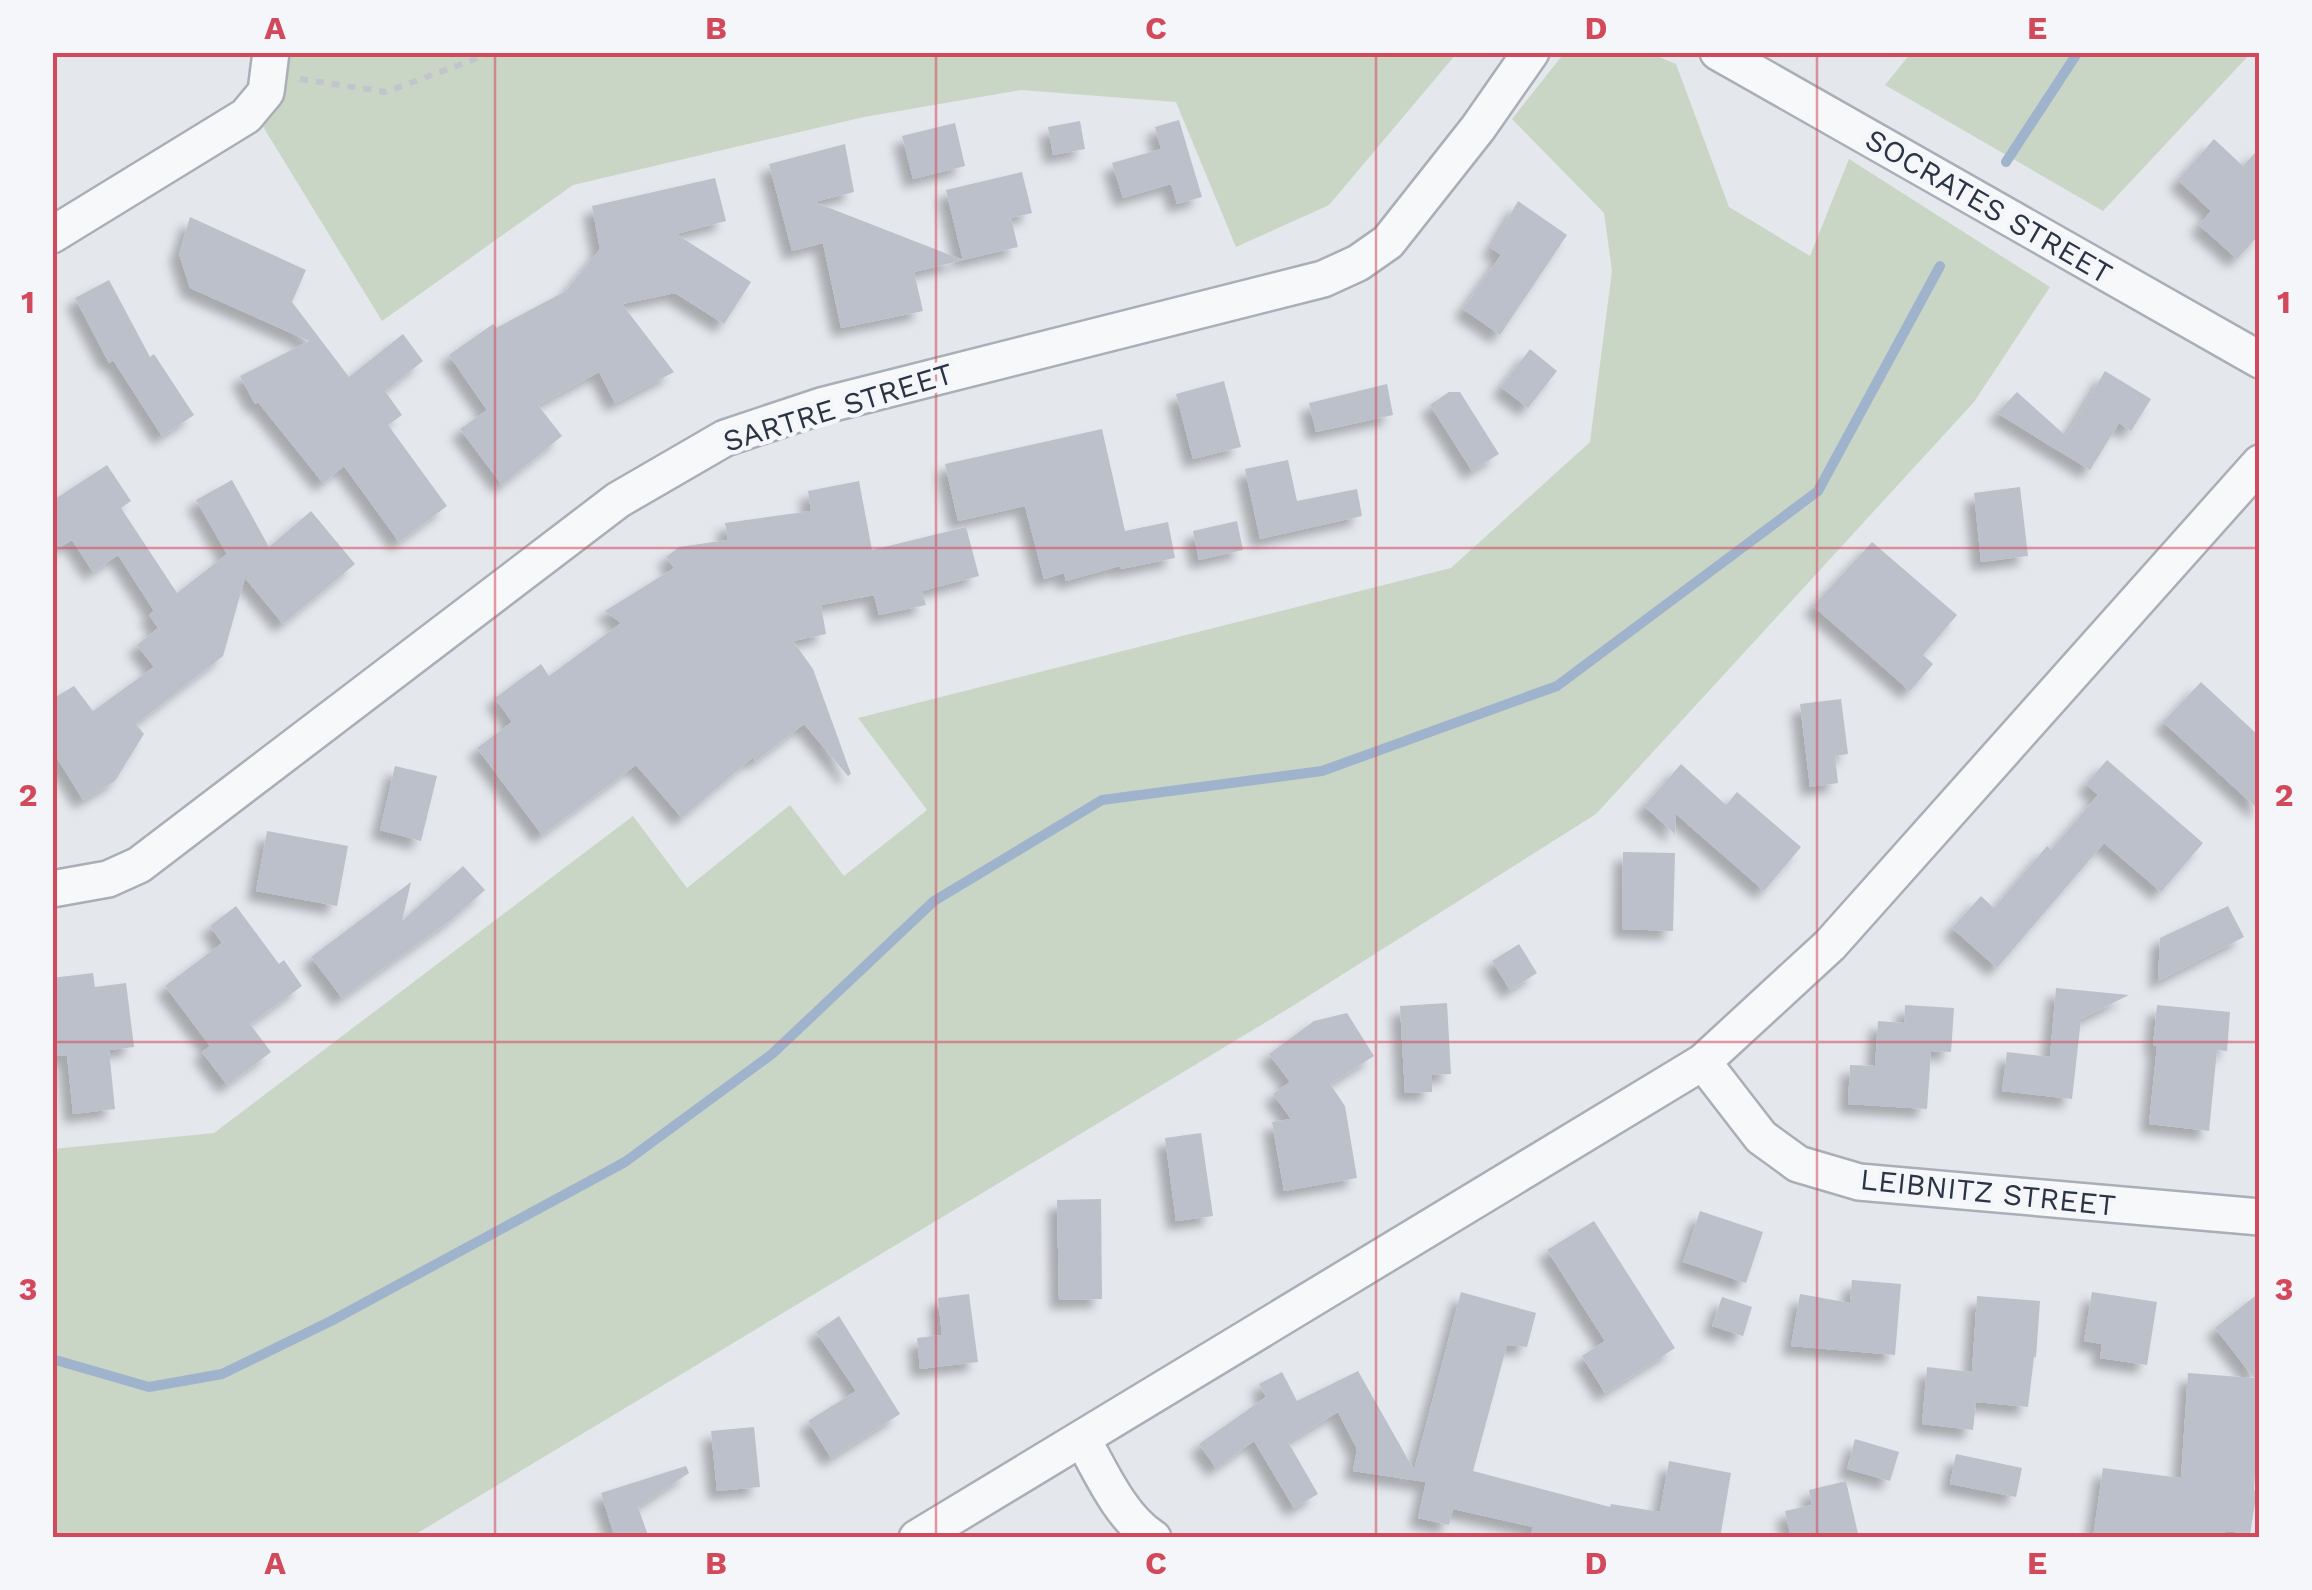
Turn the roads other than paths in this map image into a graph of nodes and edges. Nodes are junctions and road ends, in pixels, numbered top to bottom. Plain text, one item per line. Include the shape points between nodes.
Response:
1 (1530, 52) edge
2 (1718, 52) edge
3 (270, 63) edge
4 (52, 235) edge
5 (2260, 360) edge
6 (2260, 463) edge
7 (52, 889) edge
8 (1702, 1062) junction
9 (2260, 1217) edge
10 (1083, 1440) junction
11 (918, 1538) edge
12 (1153, 1538) edge

1 - 7 street, SARTRE STREET via 1388,242 1358,263 1324,279 822,406 725,438 618,500 139,865 108,879
2 - 5 street, SOCRATES STREET
3 - 4 street via 266,92 246,116
6 - 8 street via 1830,944
8 - 9 street, LEIBNITZ STREET via 1761,1137 1798,1164 1859,1182
8 - 10 street
10 - 11 street
10 - 12 street via 1109,1488

